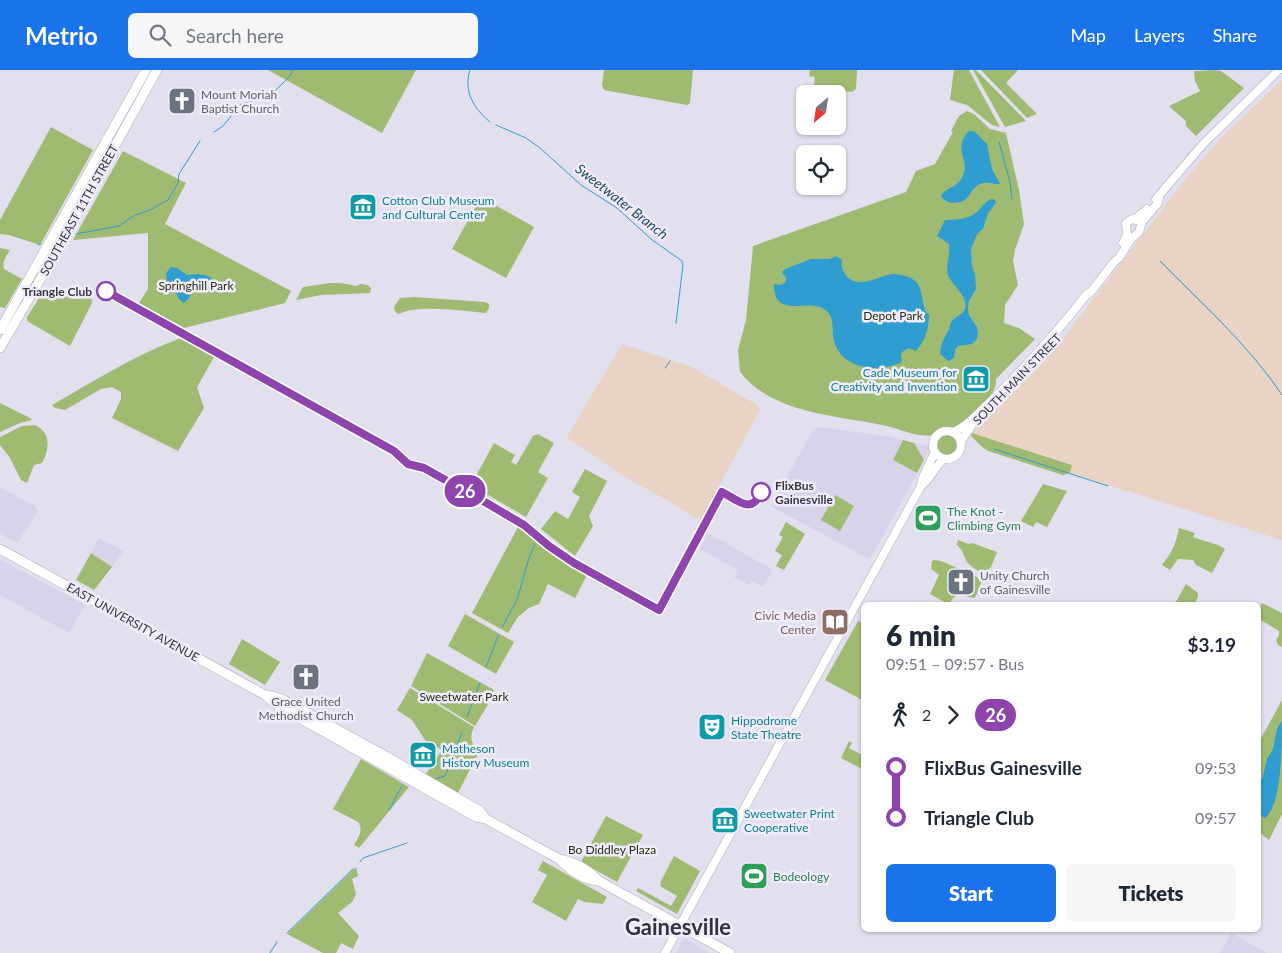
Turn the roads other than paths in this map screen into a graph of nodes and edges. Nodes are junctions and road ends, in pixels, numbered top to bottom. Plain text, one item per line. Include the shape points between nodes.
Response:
1 (146, 70) edge
2 (157, 70) edge
3 (1279, 70) edge
4 (1138, 222) junction
5 (1127, 231) junction
6 (1136, 234) junction
7 (1114, 262) junction
8 (1090, 292) junction
9 (0, 330) edge
10 (0, 348) edge
11 (953, 432) junction
12 (961, 441) junction
13 (935, 452) junction
14 (944, 459) junction
15 (921, 486) junction
16 (0, 549) edge
17 (266, 695) junction
18 (319, 720) junction
19 (308, 722) junction
20 (356, 745) junction
21 (680, 926) junction
22 (665, 953) edge
23 (730, 953) edge

1 - 9 main road, SOUTHEAST 11TH STREET
2 - 10 main road, SOUTHEAST 11TH STREET
3 - 4 main road via 1200,146 1158,203
4 - 5 main road via 1130,220 1126,223
4 - 6 main road via 1139,232
5 - 6 main road
5 - 7 main road, SOUTH MAIN STREET
6 - 7 main road, SOUTH MAIN STREET
7 - 8 main road, SOUTH MAIN STREET
8 - 11 main road, SOUTH MAIN STREET via 1018,375
8 - 12 main road, SOUTH MAIN STREET via 1089,298 1058,338 974,422
11 - 12 main road
11 - 13 main road via 943,431 936,436
12 - 14 main road via 958,454
13 - 14 main road
13 - 15 main road
14 - 15 main road
15 - 21 main road
16 - 17 main road, EAST UNIVERSITY AVENUE
17 - 18 main road, EAST UNIVERSITY AVENUE via 282,699
17 - 19 main road, EAST UNIVERSITY AVENUE via 278,706
18 - 19 main road
18 - 20 main road, EAST UNIVERSITY AVENUE
19 - 20 main road, EAST UNIVERSITY AVENUE
20 - 21 main road, EAST UNIVERSITY AVENUE via 476,818 486,819 559,859 569,861
21 - 22 main road
21 - 23 main road, EAST UNIVERSITY AVENUE

